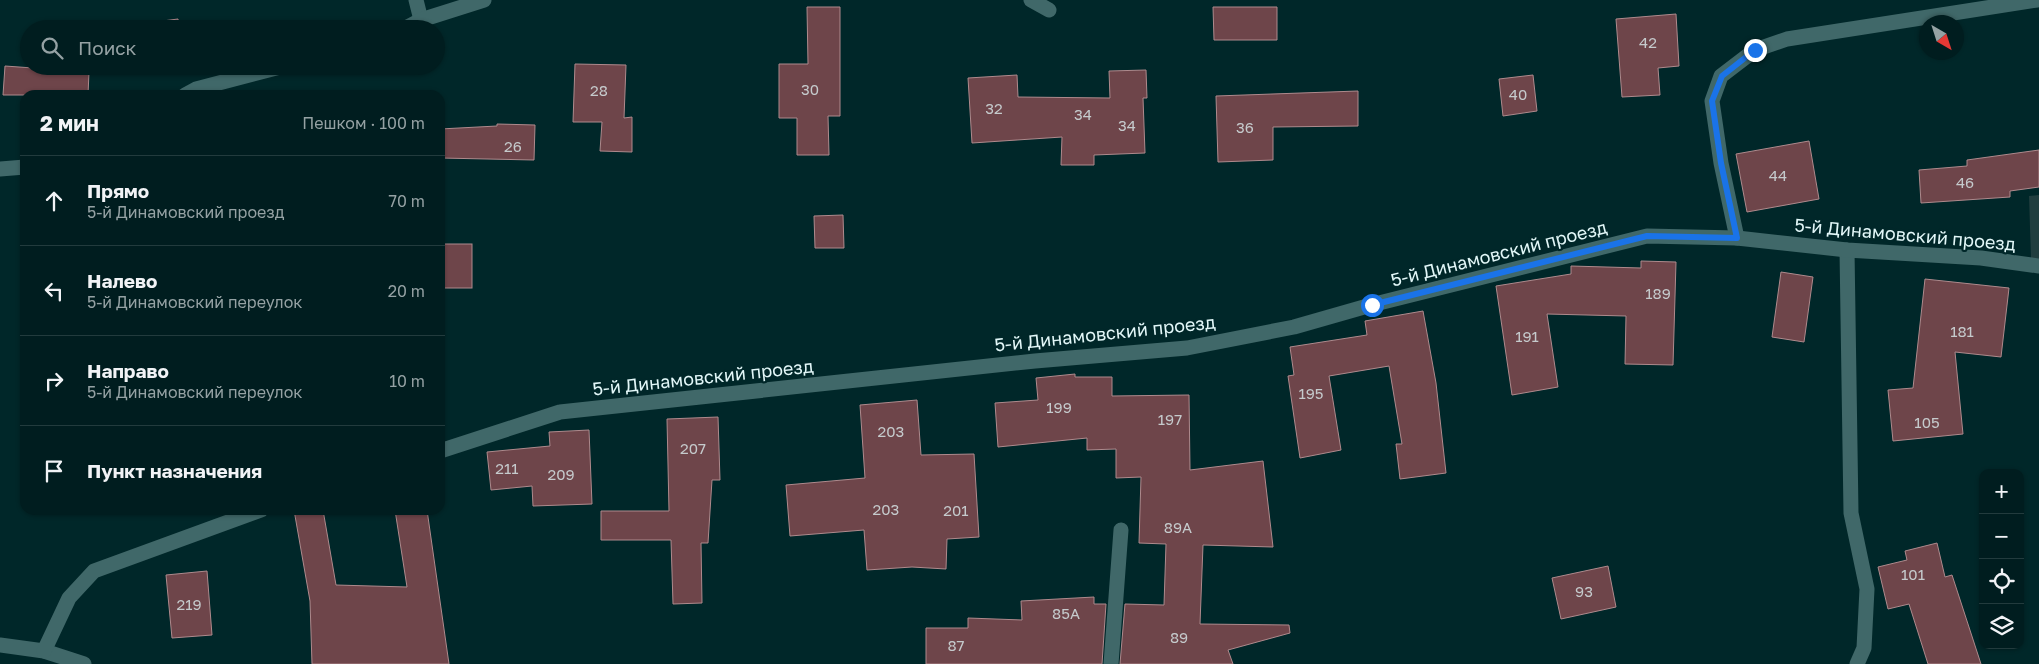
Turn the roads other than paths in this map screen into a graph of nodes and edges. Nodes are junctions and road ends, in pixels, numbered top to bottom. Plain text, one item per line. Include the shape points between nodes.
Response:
1 (416, 0) edge
2 (484, 0) edge
3 (1031, 0) edge
4 (2037, 0) edge
5 (1049, 10) dead end
6 (421, 20) joint
7 (250, 75) edge
8 (194, 90) edge
9 (20, 167) edge
10 (0, 169) edge
11 (1737, 238) junction
12 (1848, 250) junction
13 (2039, 266) edge
14 (445, 449) edge
15 (247, 515) edge
16 (1120, 530) dead end
17 (0, 645) edge
18 (44, 651) junction
19 (84, 664) edge
20 (1111, 664) edge
21 (1857, 664) edge

1 - 6 street
2 - 6 street
3 - 5 street
4 - 11 street via 1787,39 1755,50 1722,76 1712,101
7 - 8 street
9 - 10 street
11 - 12 street, 5-й Динамовский проезд
11 - 14 street, 5-й Динамовский проезд via 1647,236 1294,327 1187,348 1035,360 560,412
12 - 13 street, 5-й Динамовский проезд via 1980,258
12 - 21 street via 1851,514 1867,589 1864,648
15 - 18 street via 94,571 69,598
16 - 20 street
17 - 18 street
18 - 19 street

